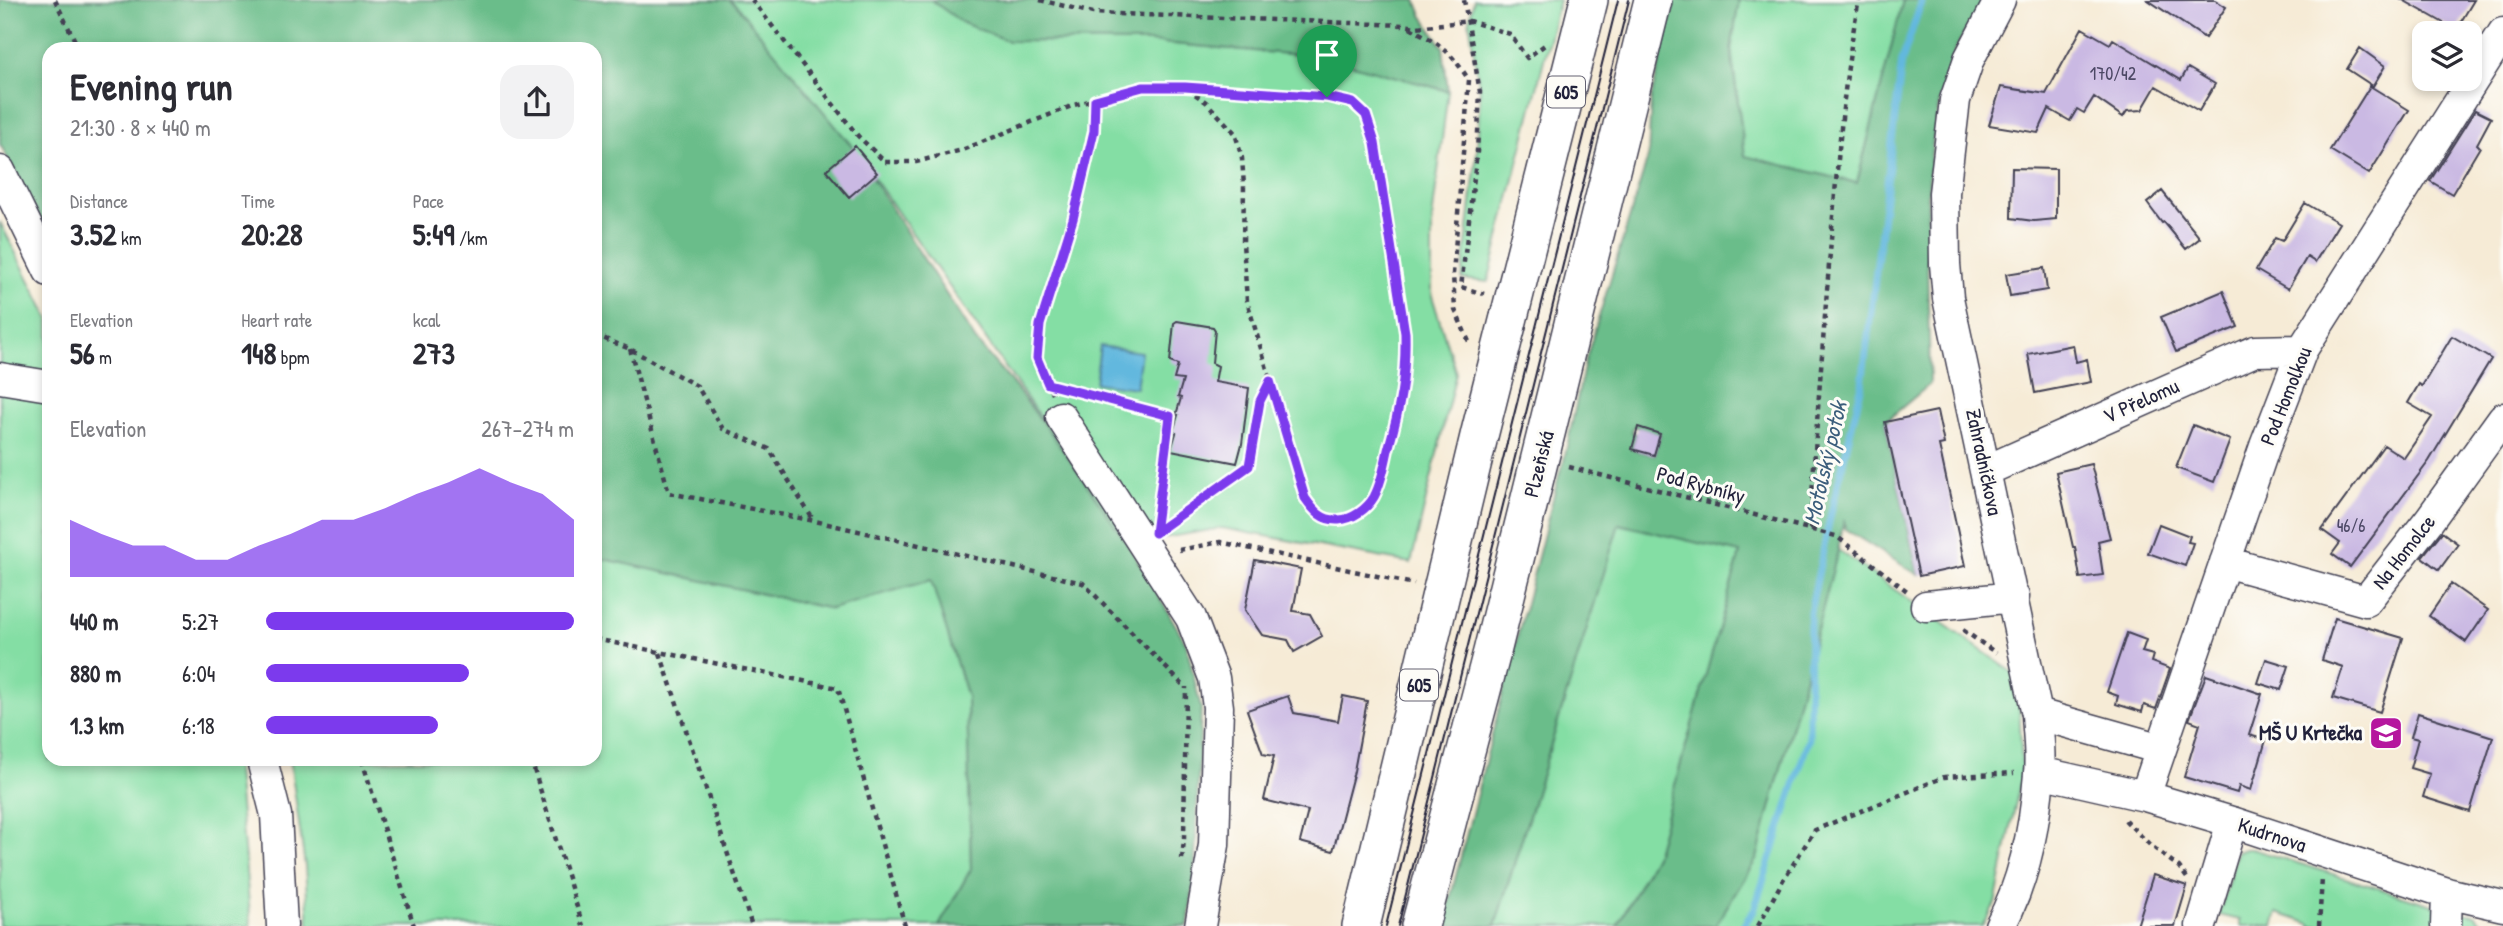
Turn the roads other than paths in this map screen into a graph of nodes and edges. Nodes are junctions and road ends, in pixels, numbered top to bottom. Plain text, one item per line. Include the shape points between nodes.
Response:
1 (1589, 0) edge
2 (1653, 0) edge
3 (2000, 0) edge
4 (2503, 33) edge
5 (2493, 67) edge
6 (3, 182) edge
7 (42, 257) edge
8 (2302, 350) junction
9 (0, 378) edge
10 (42, 385) edge
11 (1061, 416) road end
12 (2502, 421) edge
13 (1985, 471) junction
14 (2225, 562) junction
15 (2014, 597) junction
16 (1926, 606) dead end
17 (2037, 714) junction
18 (2161, 749) junction
19 (264, 766) edge
20 (2039, 772) junction
21 (2145, 796) junction
22 (2232, 822) junction
23 (2446, 893) junction
24 (2503, 906) edge
25 (2204, 916) edge
26 (282, 926) edge
27 (1200, 926) edge
28 (1361, 926) edge
29 (1420, 926) edge
30 (2000, 926) edge
31 (2446, 926) edge
32 (2498, 926) edge

1 - 28 main road, 605
2 - 29 main road, Plzeňská via 1541,460
3 - 13 street, Zahradníčkova via 1969,59 1955,100 1944,193 1948,298
4 - 5 street, Pod Homolkou
5 - 8 street, Pod Homolkou
6 - 7 street
8 - 13 street, V Přelomu via 2255,351
8 - 14 street, Pod Homolkou
9 - 10 street
11 - 27 street via 1191,618 1214,678 1218,707 1214,845
12 - 14 street, Na Homolce via 2365,601
13 - 15 street, Zahradníčkova
14 - 18 street, Pod Homolkou
15 - 16 street
15 - 17 street, Zahradníčkova
17 - 18 street
17 - 20 street, Zahradníčkova
18 - 21 street, Pod Homolkou
19 - 26 street via 276,815
20 - 21 street, Kudrnova
20 - 30 street, Zahradníčkova via 2023,871
21 - 22 street, Kudrnova
22 - 23 street, Kudrnova
22 - 25 street
23 - 24 street, Kudrnova
23 - 31 street
24 - 32 street

